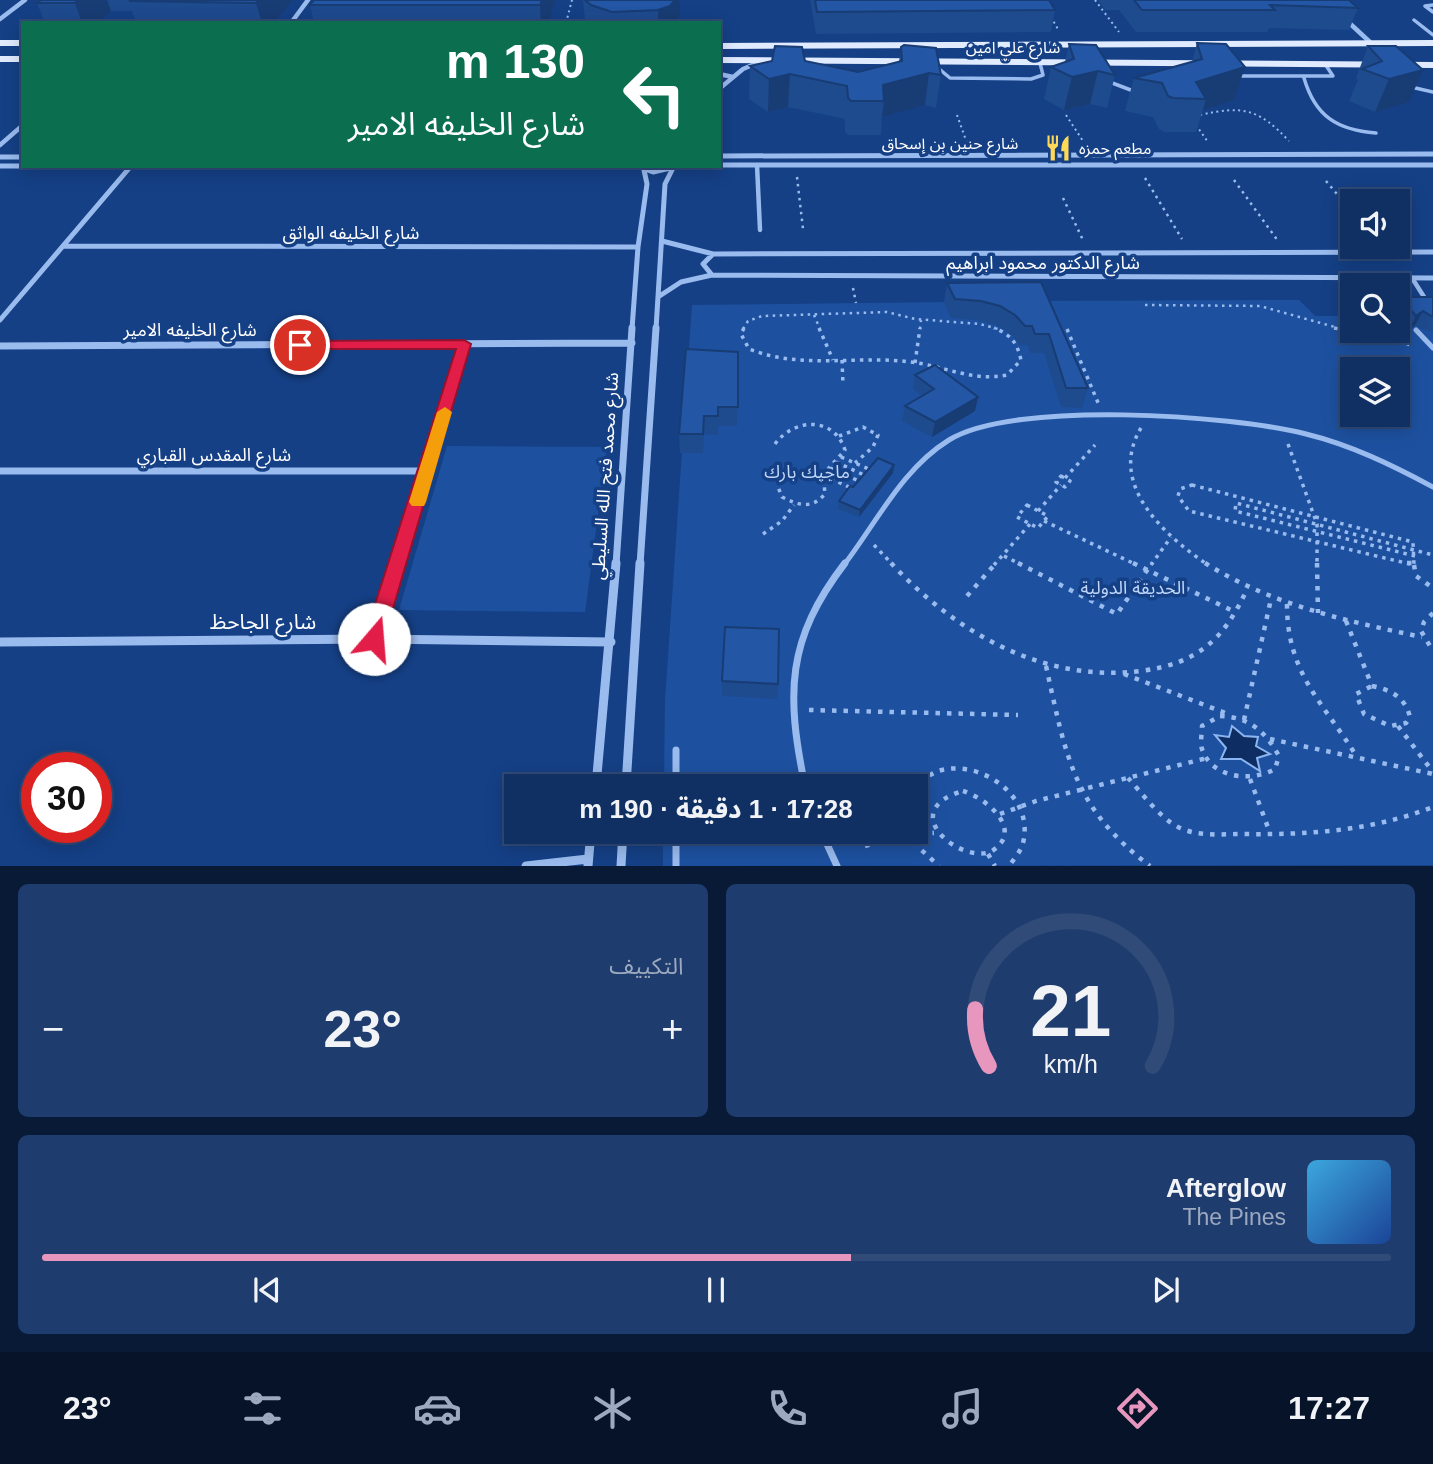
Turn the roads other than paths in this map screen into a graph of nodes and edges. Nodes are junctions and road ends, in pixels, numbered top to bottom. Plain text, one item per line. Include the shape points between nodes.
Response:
1 (25, 0) edge
2 (308, 0) edge
3 (1433, 5) edge
4 (1433, 12) edge
5 (1343, 17) edge
6 (0, 19) edge
7 (1414, 20) dead end
8 (292, 21) edge
9 (1433, 35) edge
10 (0, 43) edge
11 (21, 43) edge
12 (1371, 43) junction
13 (1433, 43) edge
14 (785, 45) junction
15 (721, 46) edge
16 (0, 50) edge
17 (21, 50) edge
18 (1433, 51) edge
19 (1274, 54) junction
20 (1433, 58) edge
21 (0, 59) edge
22 (21, 59) edge
23 (721, 60) edge
24 (764, 60) junction
25 (838, 60) junction
26 (934, 62) junction
27 (1040, 63) junction
28 (0, 65) edge
29 (21, 65) edge
30 (1325, 65) junction
31 (1433, 65) edge
32 (721, 74) edge
33 (1230, 75) edge
34 (1103, 76) edge
35 (733, 77) junction
36 (1304, 78) junction
37 (1402, 83) edge
38 (721, 87) edge
39 (1433, 92) edge
40 (1146, 93) edge
41 (21, 127) edge
42 (1376, 133) dead end
43 (0, 145) edge
44 (1433, 155) edge
45 (721, 156) edge
46 (0, 157) edge
47 (21, 159) edge
48 (721, 165) edge
49 (757, 165) junction
50 (1433, 165) edge
51 (0, 166) edge
52 (21, 166) edge
53 (129, 168) edge
54 (639, 168) edge
55 (675, 168) edge
56 (760, 230) dead end
57 (662, 241) junction
58 (64, 246) junction
59 (638, 247) junction
60 (1433, 252) edge
61 (713, 254) junction
62 (712, 275) junction
63 (1340, 278) edge
64 (1412, 278) joint
65 (1433, 278) edge
66 (658, 297) junction
67 (1415, 303) edge
68 (1426, 303) junction
69 (1433, 311) edge
70 (0, 320) edge
71 (1416, 330) dead end
72 (464, 344) junction
73 (632, 344) junction
74 (0, 346) edge
75 (1433, 347) edge
76 (0, 471) edge
77 (428, 471) junction
78 (1433, 487) edge
79 (374, 639) junction
80 (0, 642) edge
81 (611, 642) junction
82 (676, 750) dead end
83 (597, 774) edge
84 (627, 774) edge
85 (676, 774) edge
86 (803, 774) edge
87 (590, 844) edge
88 (622, 844) edge
89 (676, 844) edge
90 (827, 844) edge
91 (588, 862) edge
92 (526, 866) edge
93 (621, 866) edge
94 (676, 866) edge
95 (837, 866) edge

1 - 6 street
2 - 8 street
3 - 4 lane via 1426,6
5 - 12 street
7 - 9 lane
10 - 11 main road
12 - 13 main road, شارع علي امين
12 - 14 main road, شارع علي امين
14 - 15 main road, شارع علي امين
14 - 19 main road
16 - 17 main road
18 - 19 main road
19 - 20 main road
19 - 25 main road via 907,55
21 - 22 main road
23 - 24 main road, شارع علي امين
24 - 25 main road, شارع علي امين via 812,64
24 - 35 street
25 - 26 main road, شارع علي امين via 888,66
26 - 27 main road, شارع علي امين
26 - 27 lane via 942,75 950,78 1031,79 1043,75
27 - 30 main road, شارع علي امين via 1098,67
28 - 29 main road
30 - 31 main road, شارع علي امين
30 - 36 lane via 1333,76
32 - 35 street
33 - 36 lane
34 - 40 lane via 1117,88
35 - 38 street
36 - 42 lane via 1310,100 1331,122 1351,131
37 - 39 lane
41 - 43 street
44 - 45 street, شارع حنين بن إسحاق
46 - 47 street
48 - 49 street, شارع حنين بن إسحاق
49 - 50 street, شارع حنين بن إسحاق
49 - 56 lane
51 - 52 street
53 - 58 street
54 - 59 street, شارع محمد فتح الله السليطي via 647,184
55 - 57 street via 666,184
57 - 61 street, شارع الدكتور محمود ابراهيم
57 - 66 street
58 - 59 street, شارع الخليفه الواثق
58 - 70 street
59 - 73 street, شارع محمد فتح الله السليطي
60 - 61 street, شارع الدكتور محمود ابراهيم
61 - 62 street via 703,264
62 - 63 street, شارع الدكتور محمود ابراهيم
62 - 66 street, شارع الدكتور محمود ابراهيم via 681,282
64 - 65 street, شارع الدكتور محمود ابراهيم
64 - 68 lane
66 - 84 street
67 - 68 lane
68 - 69 lane
71 - 75 lane
72 - 73 street, شارع الخليفه الامير
72 - 74 street, شارع الخليفه الامير
72 - 77 street
73 - 81 street, شارع محمد فتح الله السليطي
76 - 77 street, شارع المقدس القباري
77 - 79 street
78 - 86 lane via 1362,452 1281,426 1211,417 1013,419 953,437 918,466 808,621 795,665 793,709
79 - 80 street, شارع الجاحظ
79 - 81 street, شارع الجاحظ
81 - 83 street, شارع محمد فتح الله السليطي
82 - 85 lane
87 - 91 street
88 - 93 street
89 - 94 lane
90 - 95 lane
91 - 92 street

